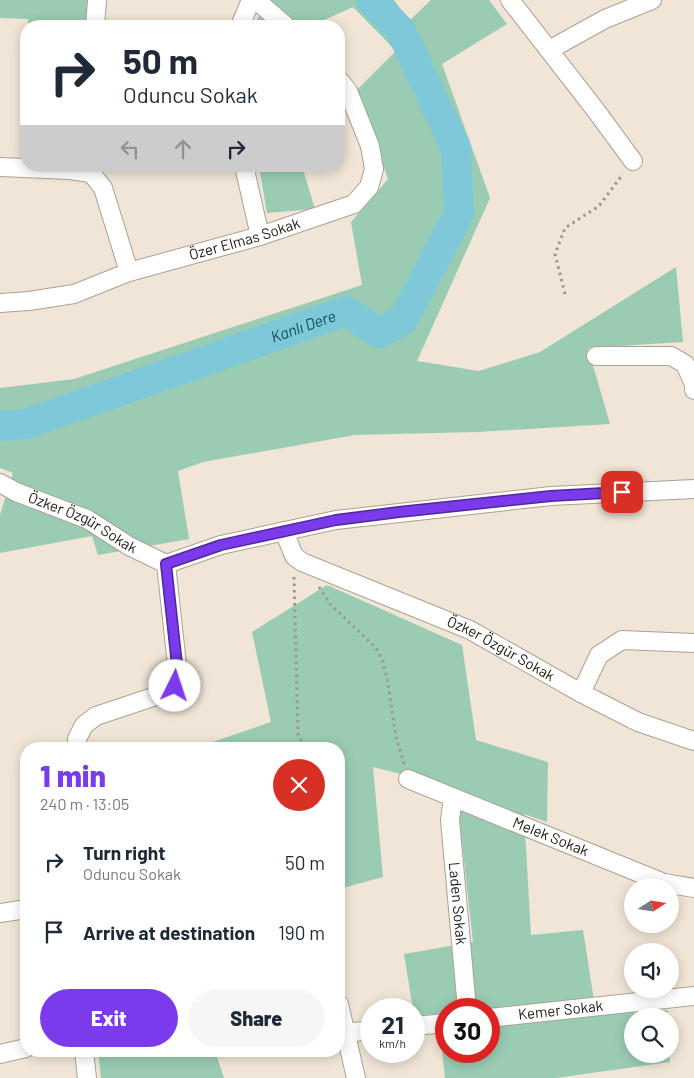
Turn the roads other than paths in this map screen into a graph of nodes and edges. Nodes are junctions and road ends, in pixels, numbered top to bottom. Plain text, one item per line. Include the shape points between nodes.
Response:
1 (98, 0) edge
2 (251, 0) edge
3 (256, 0) edge
4 (510, 0) edge
5 (652, 0) edge
6 (95, 20) edge
7 (243, 20) edge
8 (279, 20) edge
9 (549, 50) junction
10 (345, 87) edge
11 (633, 161) road end
12 (0, 167) edge
13 (20, 168) edge
14 (92, 172) edge
15 (245, 172) edge
16 (260, 236) junction
17 (129, 272) junction
18 (0, 303) edge
19 (596, 356) dead end
20 (694, 390) edge
21 (0, 483) edge
22 (694, 489) edge
23 (284, 532) junction
24 (166, 564) junction
25 (694, 643) edge
26 (581, 692) junction
27 (77, 742) edge
28 (694, 742) edge
29 (408, 779) road end
30 (453, 798) junction
31 (694, 888) edge
32 (20, 910) edge
33 (0, 913) edge
34 (694, 996) edge
35 (466, 998) edge
36 (500, 1017) edge
37 (360, 1031) edge
38 (345, 1032) edge
39 (345, 1039) edge
40 (20, 1049) edge
41 (0, 1054) edge
42 (85, 1057) edge
43 (87, 1078) edge
44 (356, 1078) edge

1 - 6 street
2 - 7 street
3 - 8 street
4 - 9 street
5 - 9 street via 605,19
9 - 11 street
10 - 16 street, Özer Elmas Sokak via 370,146 374,169 369,187 354,204
12 - 13 street
14 - 17 street via 104,188
15 - 16 street
16 - 17 street, Özer Elmas Sokak
17 - 18 street, Özer Elmas Sokak via 74,294
19 - 20 street via 671,356 685,364
21 - 24 street, Özker Özgür Sokak via 87,519 129,546
22 - 23 street via 551,496 354,518
23 - 24 street via 221,545
23 - 26 street, Özker Özgür Sokak via 298,559 470,630
24 - 27 street via 178,674 175,686 165,693 96,716 84,725
25 - 26 street via 622,640 599,655
26 - 28 street, Özker Özgür Sokak via 638,722
29 - 30 street, Melek Sokak
30 - 31 street, Melek Sokak via 664,884
30 - 35 street, Laden Sokak via 450,820
32 - 33 street
34 - 36 street, Kemer Sokak
37 - 38 street
39 - 44 street
40 - 41 street
42 - 43 street

